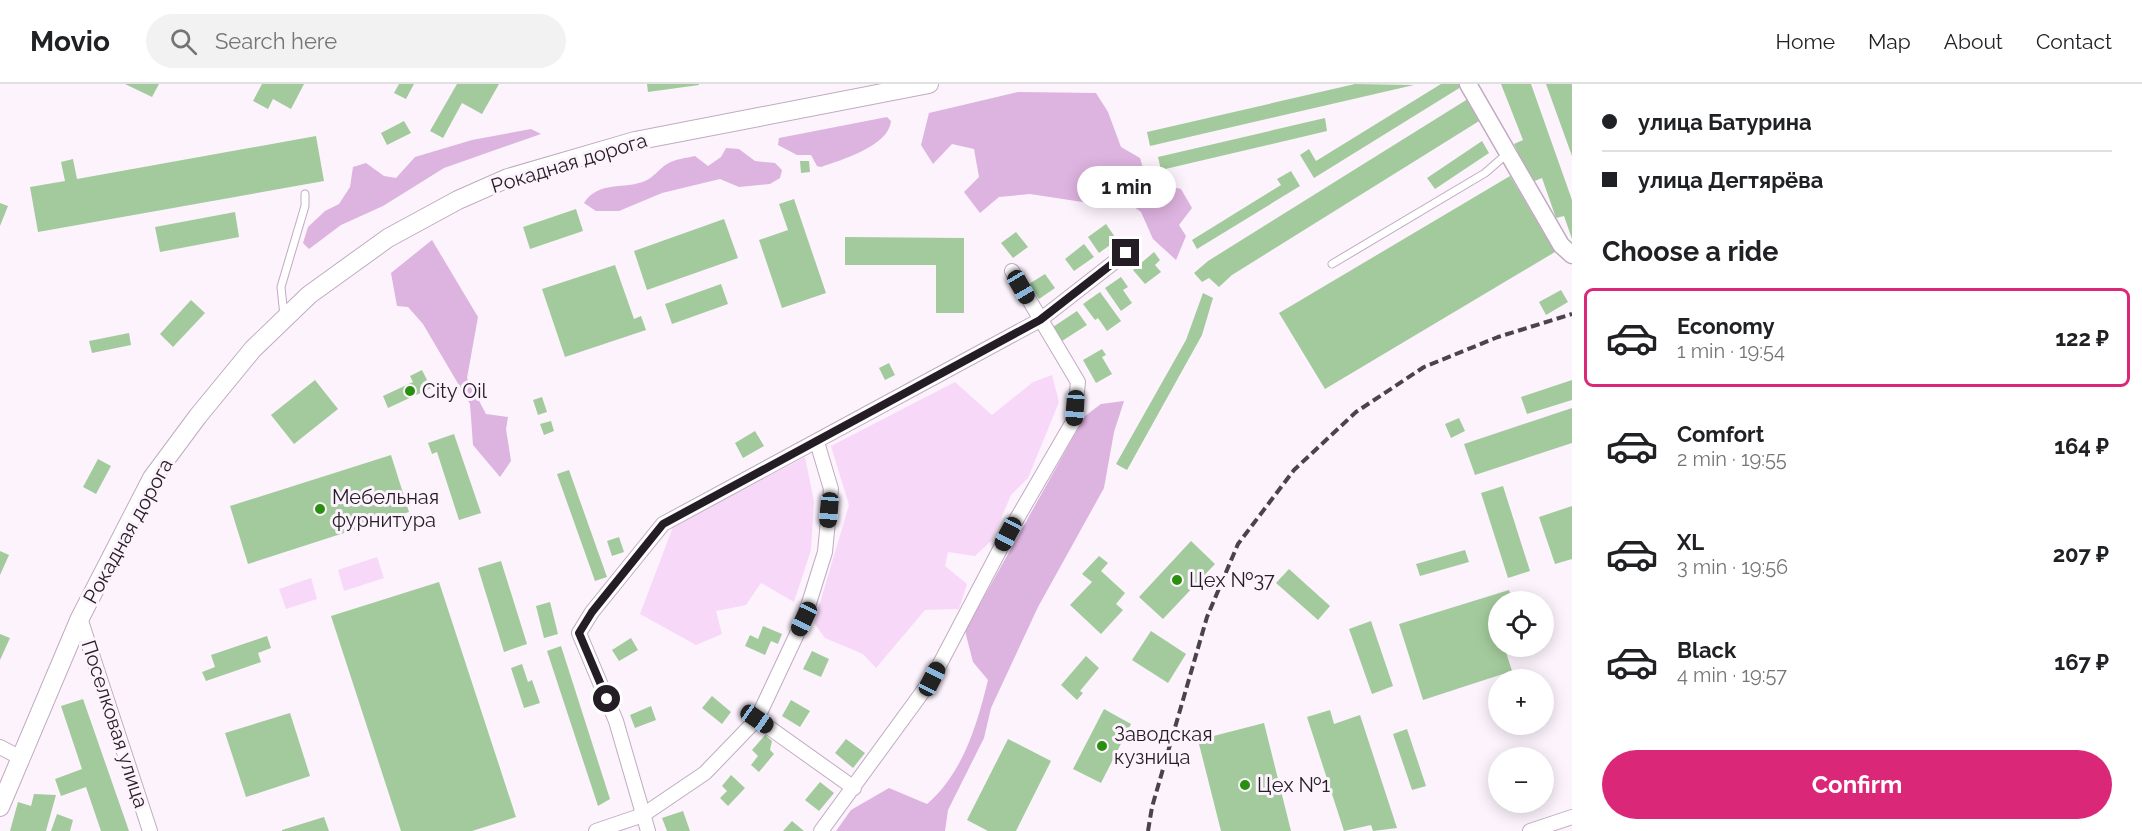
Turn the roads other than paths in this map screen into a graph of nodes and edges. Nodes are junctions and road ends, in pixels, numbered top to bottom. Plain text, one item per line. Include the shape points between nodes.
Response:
1 (929, 84) edge
2 (1468, 84) edge
3 (1508, 153) junction
4 (305, 194) dead end
5 (1126, 253) dead end
6 (1572, 255) edge
7 (1332, 264) dead end
8 (1012, 271) dead end
9 (284, 319) junction
10 (1040, 320) junction
11 (817, 442) junction
12 (80, 618) junction
13 (757, 719) junction
14 (0, 747) edge
15 (21, 758) junction
16 (854, 788) junction
17 (0, 807) edge
18 (643, 815) junction
19 (1572, 817) edge
20 (150, 831) edge
21 (596, 831) edge
22 (648, 831) edge
23 (821, 831) edge
24 (1530, 831) edge

1 - 9 main road, Рокадная дорога via 635,141 508,178 388,238 309,295
2 - 3 street
3 - 6 street via 1561,245
3 - 7 lane via 1485,173
4 - 9 lane via 281,287
5 - 10 street
8 - 10 street
9 - 12 main road, Рокадная дорога via 253,349 152,478
10 - 11 street
10 - 16 street via 1078,382 1074,420 1008,534 932,679
11 - 13 street via 831,489 825,552 804,619
11 - 18 street via 663,524 579,633 616,721
12 - 15 main road, Рокадная дорога
12 - 20 street, Поселковая улица
13 - 16 street
13 - 18 street via 705,773
14 - 15 street
15 - 17 main road, Рокадная дорога
16 - 23 street
18 - 21 street
18 - 22 street
19 - 24 street

